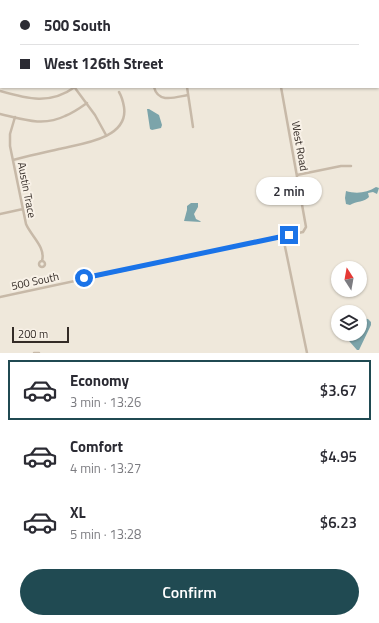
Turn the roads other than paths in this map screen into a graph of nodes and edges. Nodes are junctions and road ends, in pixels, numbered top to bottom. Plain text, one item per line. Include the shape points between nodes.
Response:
1 (73, 88) edge
2 (76, 88) edge
3 (154, 88) edge
4 (187, 88) edge
5 (282, 88) edge
6 (0, 91) edge
7 (119, 92) dead end
8 (188, 95) junction
9 (87, 103) junction
10 (0, 114) edge
11 (15, 117) junction
12 (193, 127) dead end
13 (106, 135) junction
14 (13, 160) junction
15 (351, 166) dead end
16 (297, 174) junction
17 (23, 209) junction
18 (0, 214) edge
19 (305, 231) joint
20 (283, 237) junction
21 (42, 261) dead end
22 (0, 297) edge
23 (34, 353) edge
24 (39, 353) edge
25 (307, 353) edge

1 - 6 street via 60,96 45,99 27,98
2 - 9 street
3 - 8 street via 158,95 164,98
4 - 8 street
5 - 16 street, West Road
7 - 13 street via 124,109 123,119 116,129
8 - 12 street
9 - 11 street via 67,116 54,120 38,122
9 - 13 street
10 - 11 street
11 - 14 street, Austin Trace via 10,138
13 - 14 street via 94,141
14 - 17 street, Austin Trace
15 - 16 street
16 - 19 street, West Road
17 - 18 street
17 - 21 street, Austin Trace via 28,230 43,252
19 - 20 street, 500 South
20 - 22 street, 500 South
20 - 25 street
23 - 24 street

